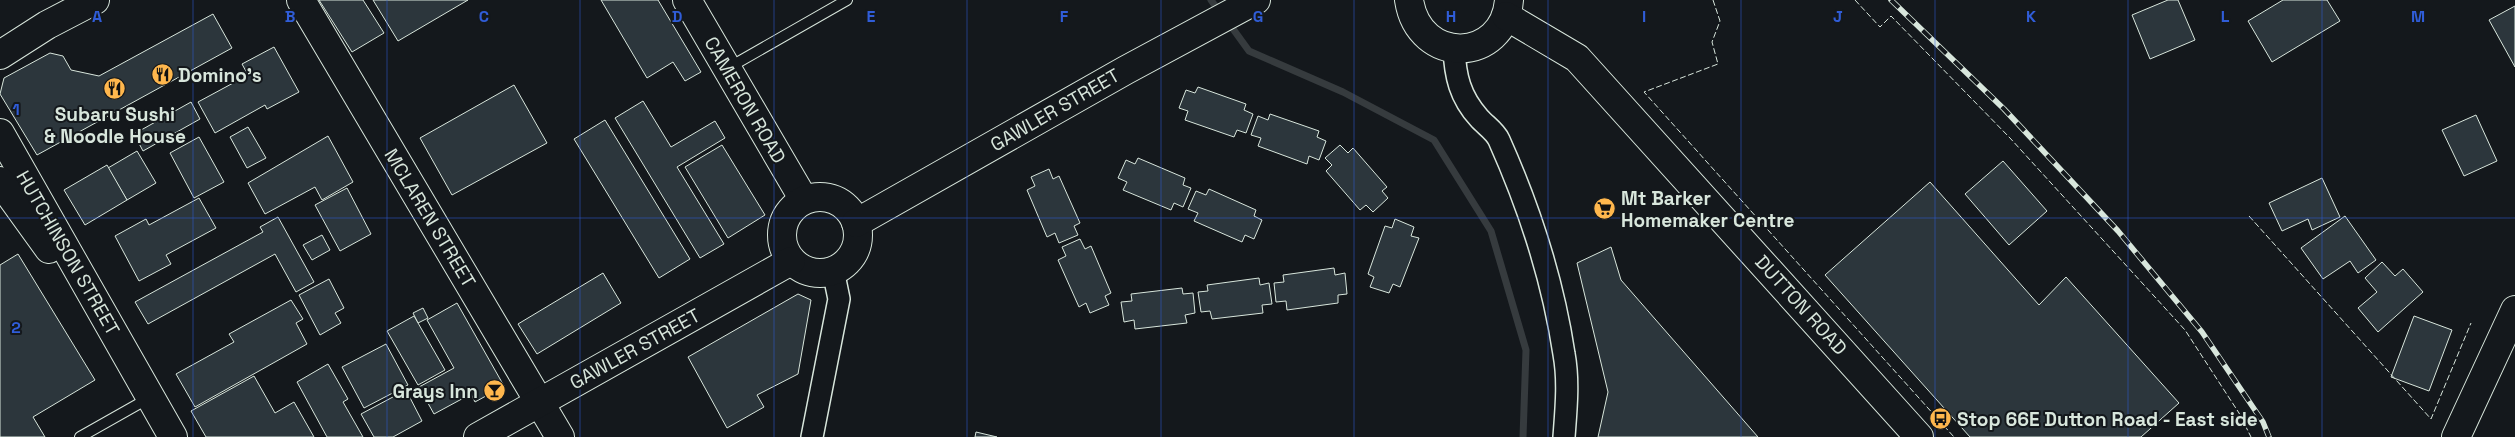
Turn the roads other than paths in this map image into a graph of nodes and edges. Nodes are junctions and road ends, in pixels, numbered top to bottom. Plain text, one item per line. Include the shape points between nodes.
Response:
1 (95, 0) edge
2 (301, 0) edge
3 (687, 0) edge
4 (847, 0) edge
5 (1409, 0) edge
6 (1251, 2) edge
7 (1507, 8) edge
8 (1454, 48) junction
9 (0, 55) edge
10 (727, 68) junction
11 (0, 133) edge
12 (0, 181) edge
13 (804, 200) junction
14 (856, 224) junction
15 (791, 261) junction
16 (834, 270) junction
17 (2515, 310) edge
18 (122, 347) junction
19 (150, 397) junction
20 (540, 403) junction
21 (80, 437) edge
22 (173, 437) edge
23 (478, 437) edge
24 (560, 437) edge
25 (812, 437) edge
26 (1564, 437) edge
27 (1919, 437) edge
28 (2456, 437) edge

1 - 9 street
2 - 20 street, MCLAREN STREET
3 - 10 street, CAMERON ROAD
4 - 10 lane
5 - 8 street via 1411,14 1428,38
6 - 14 street, GAWLER STREET
7 - 8 street via 1490,38 1473,47
7 - 27 street, DUTTON ROAD via 1577,58
8 - 26 street via 1455,71 1461,93 1497,136 1520,186 1547,278 1565,355 1567,400
10 - 13 street, CAMERON ROAD
11 - 18 street, HUTCHINSON STREET
12 - 18 street, HUTCHINSON STREET
13 - 14 street via 830,198 846,208
13 - 15 street via 789,213 782,231 782,244
14 - 16 street via 855,249 850,258
15 - 16 street via 815,273
15 - 20 street, GAWLER STREET
16 - 25 street via 839,299
17 - 28 street
18 - 19 street, HUTCHINSON STREET
19 - 21 lane
19 - 22 street, HUTCHINSON STREET
20 - 23 street, GAWLER STREET
20 - 24 street, MCLAREN STREET

